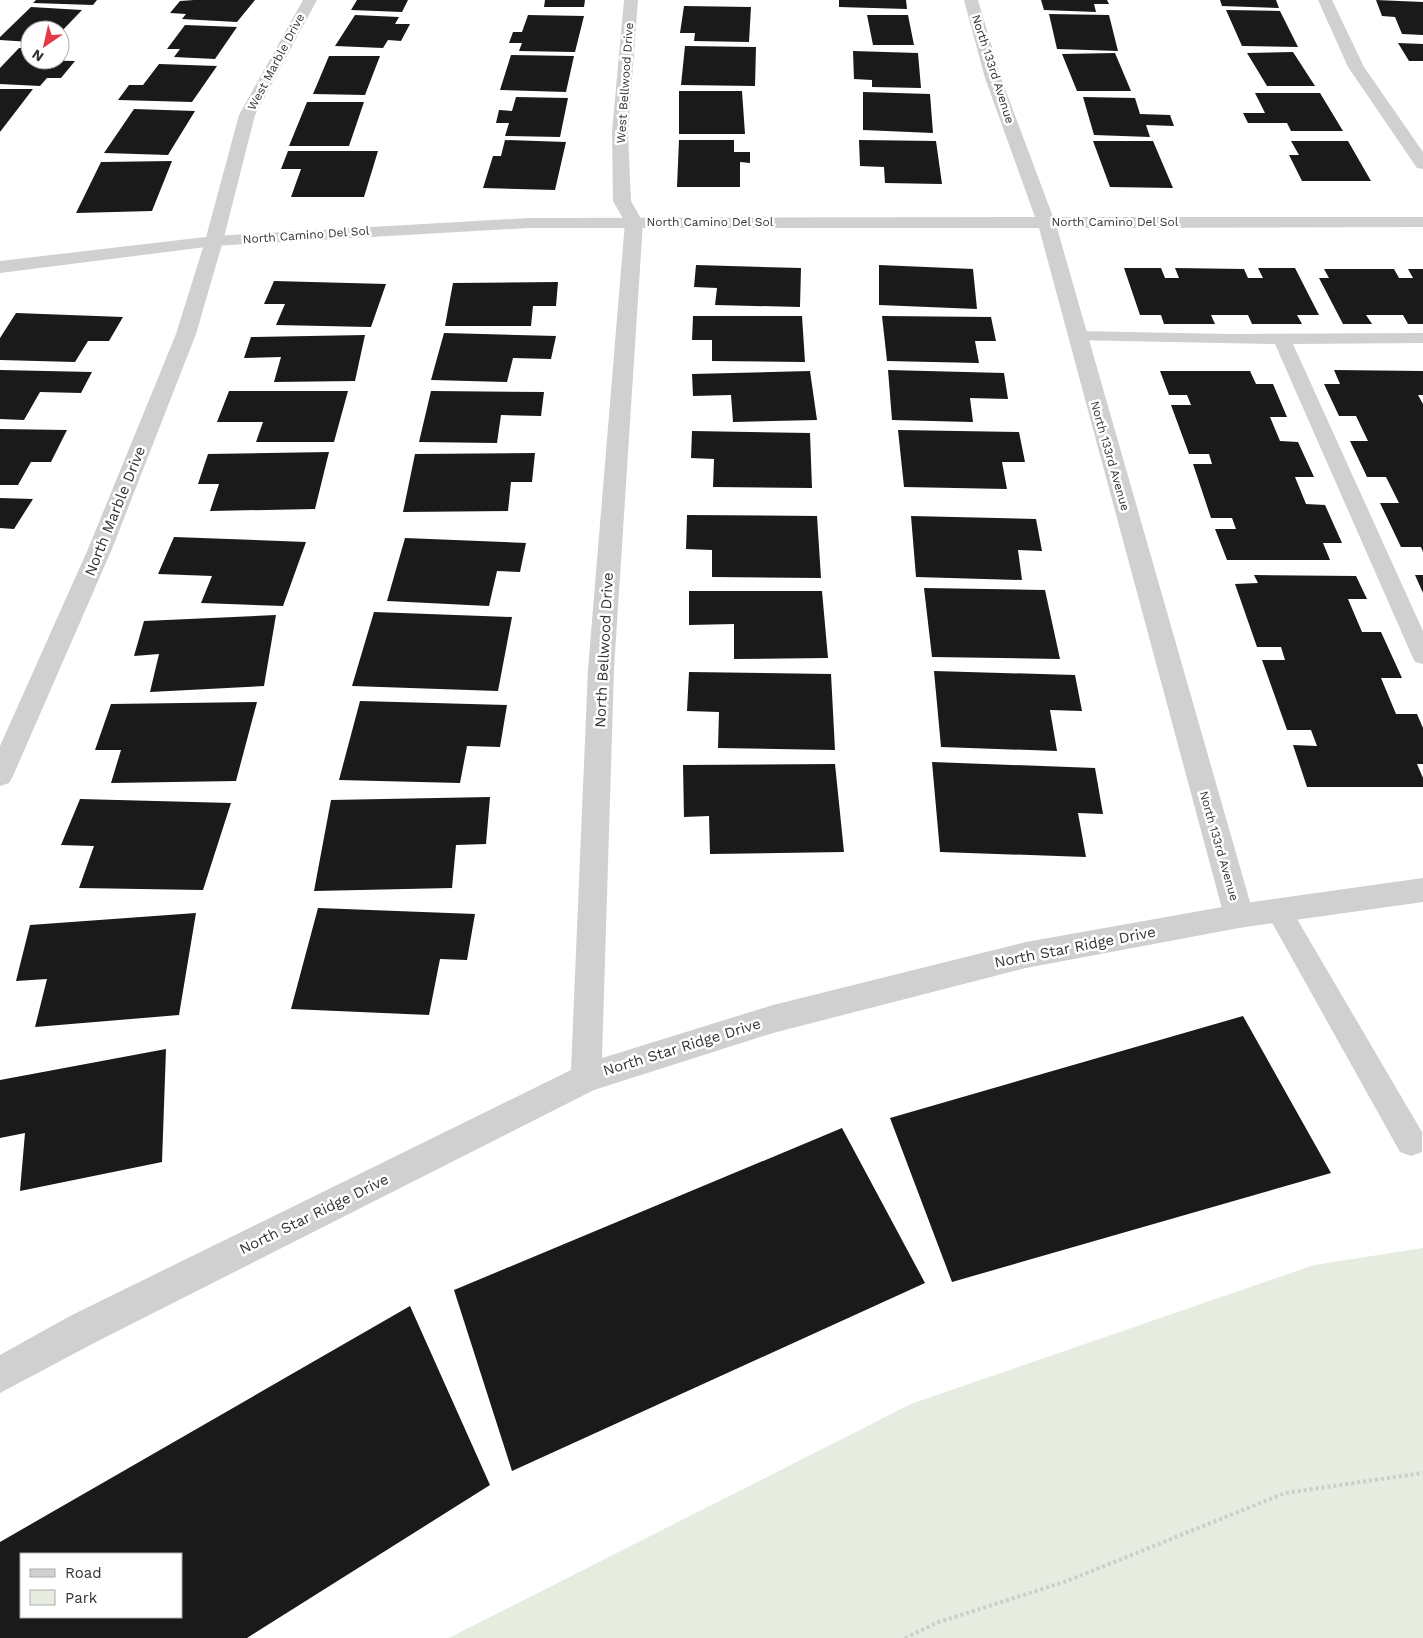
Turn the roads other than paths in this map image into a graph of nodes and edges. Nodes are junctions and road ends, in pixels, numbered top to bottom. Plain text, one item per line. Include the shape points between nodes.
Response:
1 (310, 0) edge
2 (631, 0) edge
3 (971, 0) edge
4 (1325, 0) edge
5 (1423, 164) edge
6 (634, 222) junction
7 (1046, 222) junction
8 (1423, 222) edge
9 (214, 241) junction
10 (0, 267) edge
11 (1077, 336) junction
12 (1281, 338) junction
13 (1423, 338) edge
14 (1423, 656) edge
15 (0, 776) edge
16 (1423, 890) edge
17 (1278, 910) junction
18 (1238, 916) junction
19 (586, 1078) junction
20 (1411, 1142) dead end
21 (0, 1375) edge

1 - 9 street, West Marble Drive via 247,114
2 - 6 street, West Bellwood Drive via 620,132 622,201
3 - 7 street, North 133rd Avenue via 994,78
4 - 5 street via 1356,66
6 - 7 street, North Camino Del Sol
6 - 9 street, North Camino Del Sol via 519,224
6 - 19 street, North Bellwood Drive via 601,669
7 - 8 street, North Camino Del Sol
7 - 11 street, North 133rd Avenue
9 - 10 street, North Camino Del Sol
9 - 15 street, North Marble Drive via 186,334 100,549
11 - 12 lane
11 - 18 street, North 133rd Avenue
12 - 13 lane
12 - 14 lane
16 - 17 street, North Star Ridge Drive
17 - 18 street, North Star Ridge Drive
17 - 20 lane
18 - 19 street, North Star Ridge Drive via 1026,954 773,1019
19 - 21 street, North Star Ridge Drive via 83,1329

